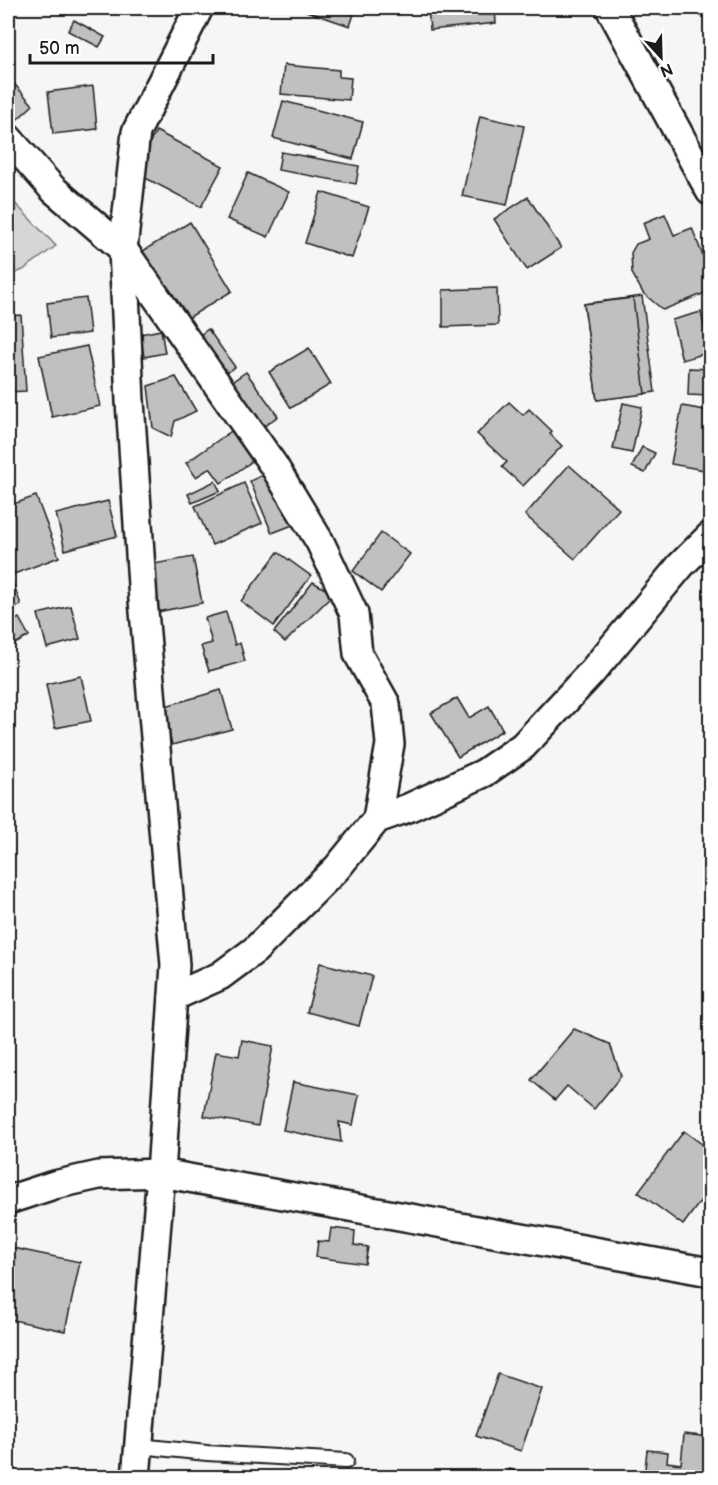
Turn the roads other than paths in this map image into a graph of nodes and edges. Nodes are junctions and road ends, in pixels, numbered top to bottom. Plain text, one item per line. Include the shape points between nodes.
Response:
1 (199, 8) edge
2 (610, 8) edge
3 (8, 138) edge
4 (711, 191) edge
5 (123, 249) junction
6 (711, 536) edge
7 (377, 819) junction
8 (173, 997) junction
9 (161, 1173) junction
10 (8, 1200) edge
11 (711, 1272) edge
12 (139, 1446) junction
13 (346, 1461) dead end
14 (136, 1478) edge

1 - 5 street via 136,132
2 - 4 street
3 - 5 street via 53,189
5 - 7 street via 274,466 346,594 354,614 358,654 386,704 390,744
5 - 8 street via 142,588 175,965
6 - 7 street via 681,565 591,673 523,746 484,773
7 - 8 street via 337,868 255,950 220,976
8 - 9 street
9 - 10 street via 99,1175
9 - 11 street
9 - 12 street
12 - 13 lane
12 - 14 street

